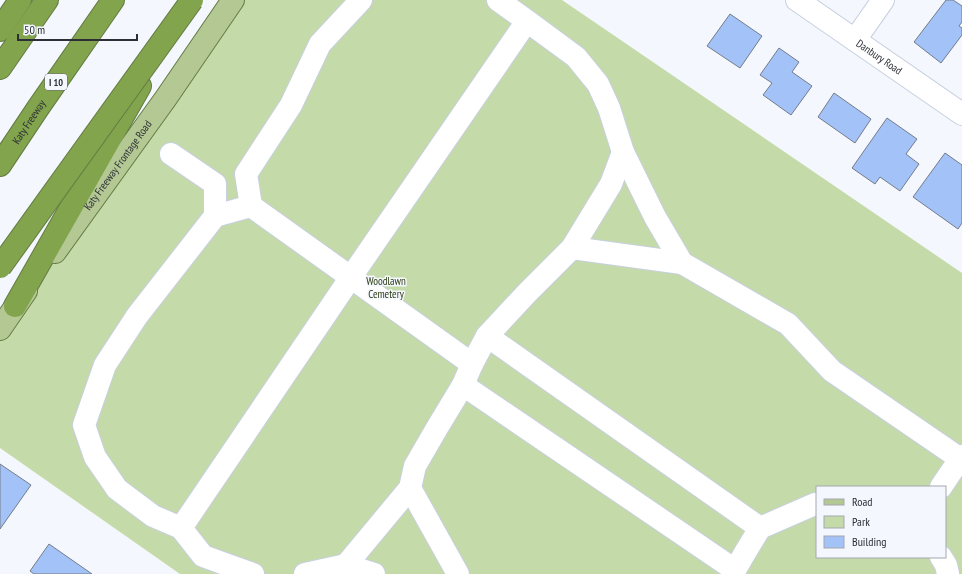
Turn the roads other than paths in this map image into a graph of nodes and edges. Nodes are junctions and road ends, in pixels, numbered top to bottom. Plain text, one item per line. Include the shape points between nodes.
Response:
1 (20, 0) edge
2 (47, 0) edge
3 (113, 0) edge
4 (188, 0) edge
5 (192, 0) edge
6 (233, 0) edge
7 (362, 0) edge
8 (498, 0) edge
9 (797, 0) edge
10 (883, 0) edge
11 (527, 21) junction
12 (0, 30) edge
13 (855, 40) junction
14 (0, 68) edge
15 (962, 114) edge
16 (623, 152) junction
17 (171, 154) dead end
18 (0, 165) edge
19 (246, 174) junction
20 (215, 184) junction
21 (251, 206) junction
22 (215, 216) junction
23 (572, 248) junction
24 (682, 263) junction
25 (0, 267) edge
26 (351, 277) junction
27 (15, 306) junction
28 (0, 329) edge
29 (487, 336) junction
30 (472, 364) junction
31 (463, 385) junction
32 (961, 458) edge
33 (942, 486) edge
34 (410, 488) junction
35 (816, 504) edge
36 (181, 528) junction
37 (760, 528) junction
38 (942, 558) edge
39 (346, 565) junction
40 (735, 572) edge
41 (254, 574) edge
42 (305, 574) edge
43 (374, 574) edge
44 (458, 574) edge
45 (948, 574) edge

1 - 12 highway
2 - 14 highway
3 - 18 highway, Katy Freeway / I 10
4 - 27 highway
5 - 25 highway, bridge
6 - 27 main road, Katy Freeway Frontage Road via 166,98
7 - 19 street via 320,44 291,105
8 - 11 street
9 - 13 street, Danbury Road
10 - 13 street
11 - 16 street via 576,57 598,84 609,108
11 - 26 street
13 - 15 street, Danbury Road
16 - 23 street via 610,184
16 - 24 street via 655,217
17 - 20 street
19 - 20 street
19 - 21 street
20 - 22 street
21 - 22 street
21 - 26 street
22 - 36 street via 137,316 105,365 84,425 95,457 116,489 152,516
23 - 24 street
23 - 29 street
24 - 32 street via 788,324 832,371
26 - 30 street
26 - 36 street
27 - 28 main road, Katy Freeway Frontage Road
29 - 30 street
29 - 37 street
30 - 31 street
31 - 34 street via 415,466
31 - 40 street
32 - 33 street
34 - 39 street
34 - 44 street
35 - 37 street
36 - 41 street via 204,556
37 - 40 street
38 - 45 street
39 - 42 street
39 - 43 street

